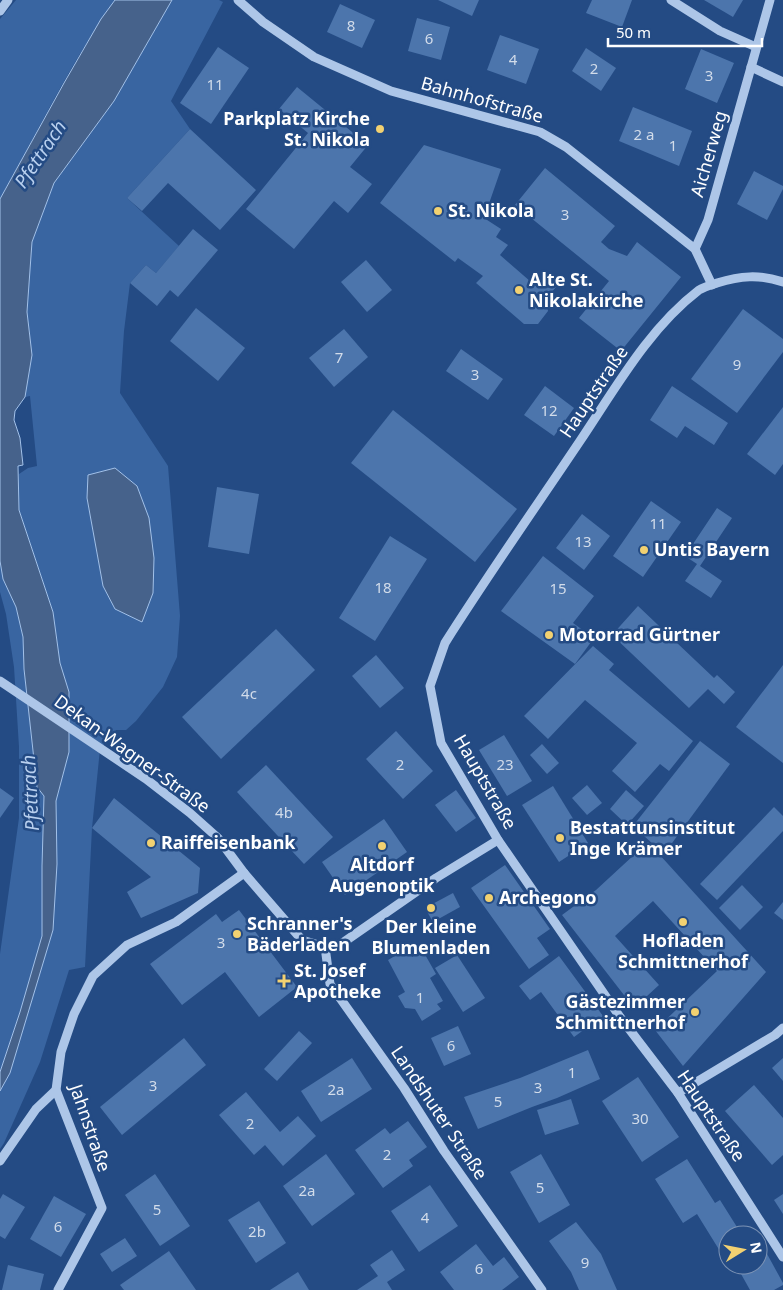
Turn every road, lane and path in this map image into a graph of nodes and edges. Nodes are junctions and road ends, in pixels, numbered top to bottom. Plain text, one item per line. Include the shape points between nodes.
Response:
1 (8, 0) edge
2 (238, 0) edge
3 (671, 0) edge
4 (770, 0) edge
5 (0, 11) edge
6 (756, 47) junction
7 (751, 66) junction
8 (783, 82) edge
9 (695, 249) junction
10 (783, 282) edge
11 (712, 285) junction
12 (3, 683) edge
13 (498, 840) junction
14 (244, 873) junction
15 (324, 947) junction
16 (783, 1028) edge
17 (56, 1090) junction
18 (678, 1093) junction
19 (0, 1161) edge
20 (783, 1257) edge
21 (58, 1290) edge
22 (542, 1290) edge

1 - 5 street
2 - 9 street, Bahnhofstraße via 263,22 322,61 391,91 540,132 566,147
3 - 6 street via 720,31
4 - 6 street, Aicherweg
6 - 7 street, Aicherweg
7 - 8 street
7 - 9 street, Aicherweg via 708,220
9 - 11 street, Bahnhofstraße
10 - 11 street, Hauptstraße via 749,276
11 - 13 street, Hauptstraße via 701,289 658,328 445,643 430,686 441,743
12 - 14 street, Dekan-Wagner-Straße via 146,779 190,813 218,838
13 - 15 street via 436,878 341,944
13 - 18 street, Hauptstraße via 620,1017
14 - 15 street, Dekan-Wagner-Straße via 302,940
14 - 17 street, Jahnstraße via 176,922 127,945 93,976 74,1014 61,1052
15 - 22 street, Landshuter Straße via 330,984
16 - 18 street
17 - 19 street via 36,1109
17 - 21 street, Jahnstraße via 102,1208
18 - 20 street, Hauptstraße

